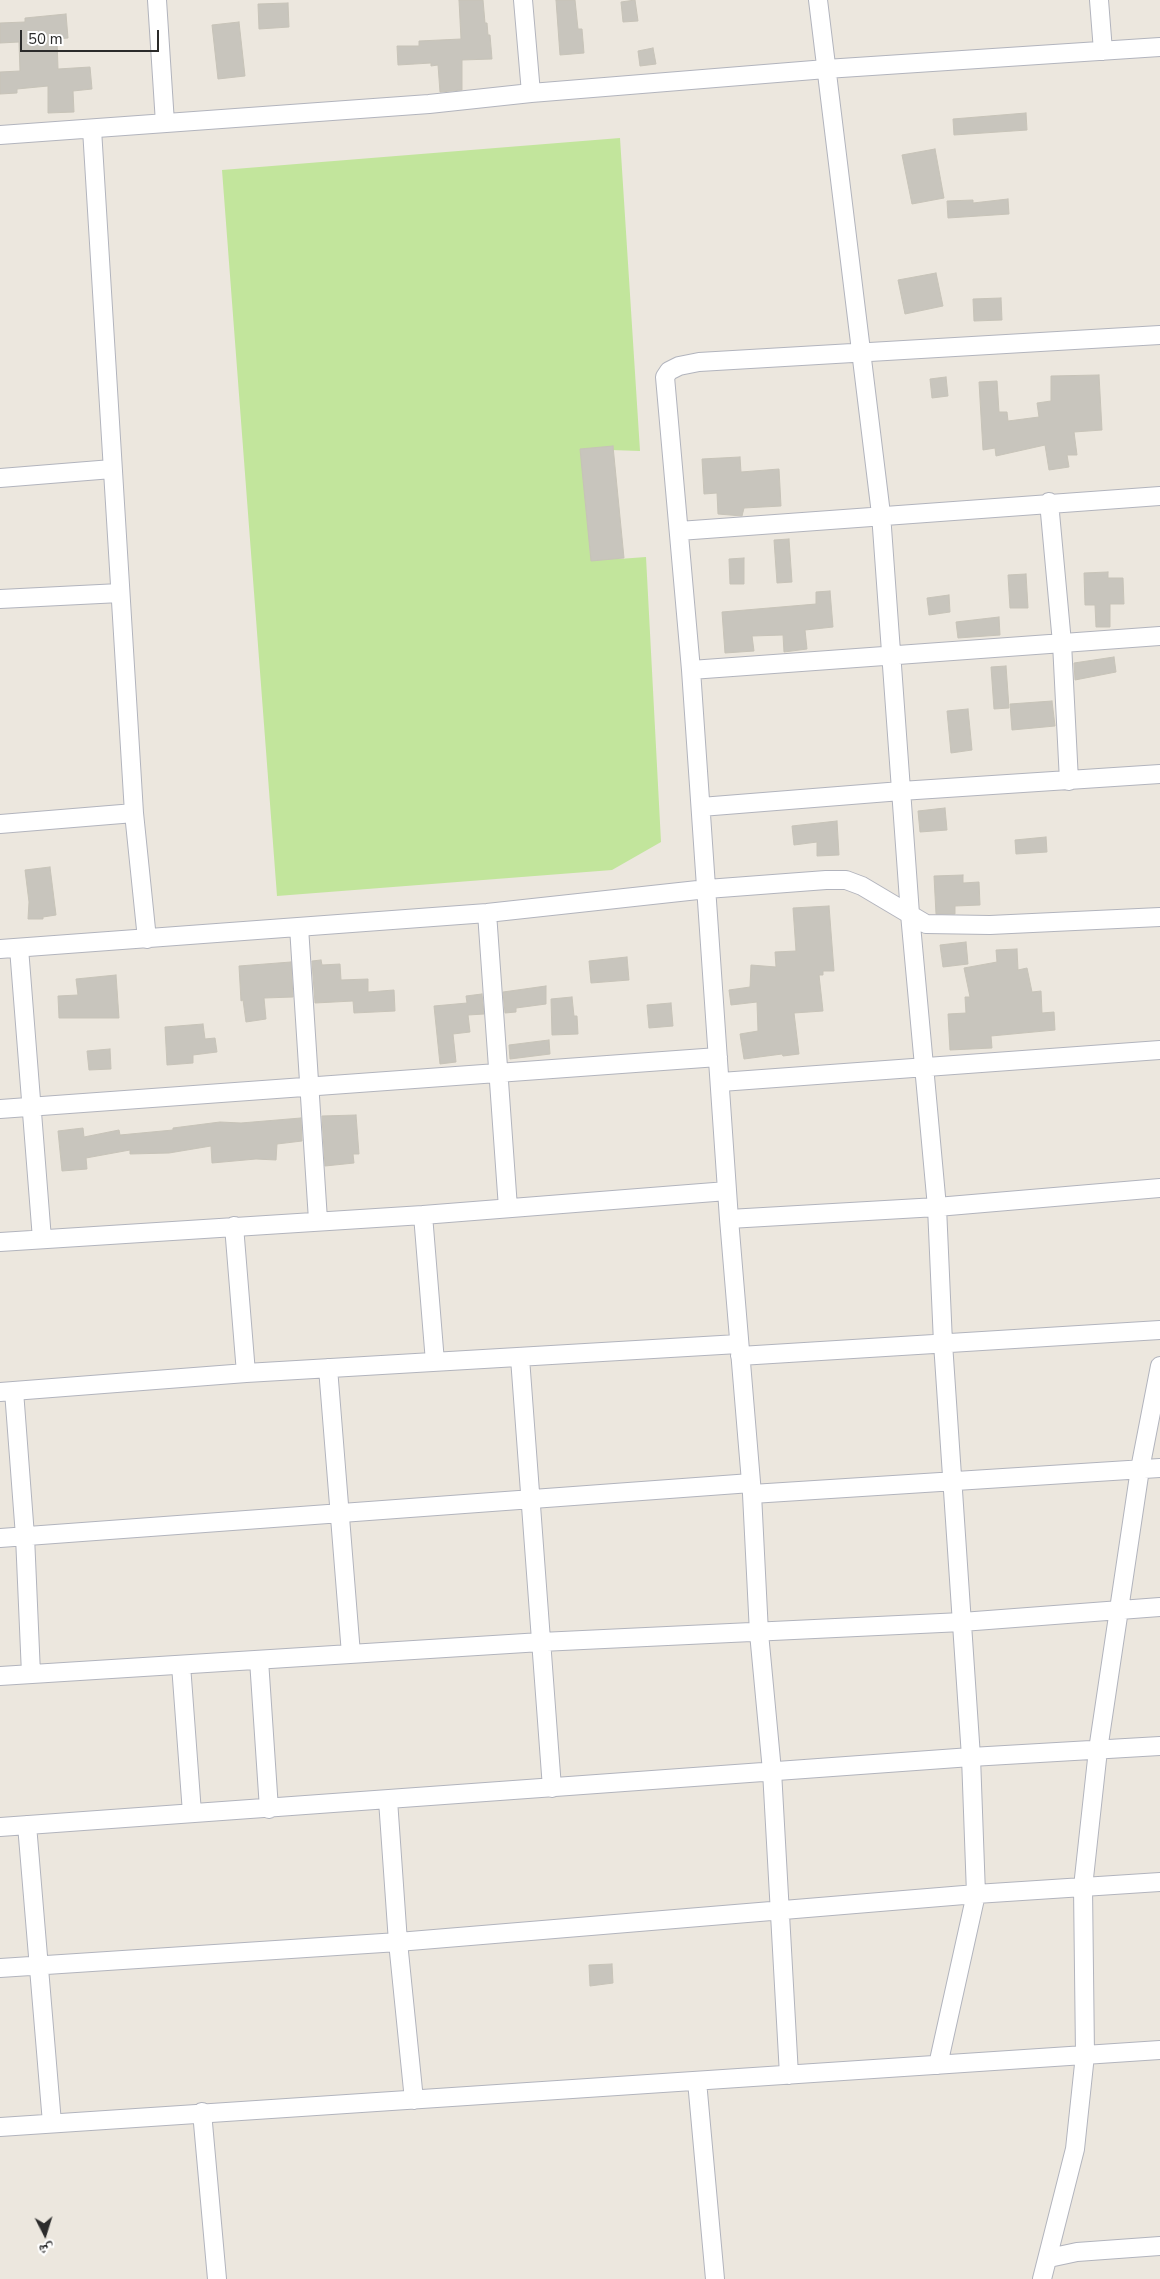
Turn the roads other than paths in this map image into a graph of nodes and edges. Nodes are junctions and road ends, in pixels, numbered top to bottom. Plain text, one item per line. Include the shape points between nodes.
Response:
1 (157, 0) edge
2 (523, 0) edge
3 (818, 0) edge
4 (1098, 0) edge
5 (1160, 47) edge
6 (1104, 51) junction
7 (826, 69) junction
8 (531, 93) junction
9 (166, 124) junction
10 (92, 129) junction
11 (0, 135) edge
12 (1160, 335) edge
13 (861, 352) junction
14 (112, 469) junction
15 (0, 478) edge
16 (1160, 496) edge
17 (1049, 502) junction
18 (881, 514) junction
19 (679, 531) junction
20 (120, 593) junction
21 (0, 599) edge
22 (1160, 636) edge
23 (1062, 643) junction
24 (892, 654) junction
25 (692, 670) junction
26 (1160, 774) edge
27 (1070, 781) junction
28 (901, 791) junction
29 (701, 808) junction
30 (134, 813) junction
31 (0, 824) edge
32 (707, 889) junction
33 (487, 913) junction
34 (910, 914) junction
35 (1160, 917) edge
36 (299, 927) junction
37 (147, 938) junction
38 (19, 948) junction
39 (0, 949) edge
40 (1160, 1050) edge
41 (718, 1058) junction
42 (924, 1068) junction
43 (499, 1073) junction
44 (721, 1082) junction
45 (310, 1086) junction
46 (31, 1106) junction
47 (0, 1109) edge
48 (1160, 1188) edge
49 (727, 1190) junction
50 (937, 1207) junction
51 (508, 1208) junction
52 (423, 1215) junction
53 (729, 1219) junction
54 (318, 1220) junction
55 (234, 1226) junction
56 (42, 1239) junction
57 (0, 1242) edge
58 (1160, 1330) edge
59 (943, 1343) junction
60 (739, 1350) junction
61 (520, 1358) junction
62 (435, 1362) junction
63 (1160, 1366) edge
64 (328, 1368) junction
65 (246, 1373) junction
66 (7, 1392) edge
67 (1160, 1468) edge
68 (1140, 1469) junction
69 (952, 1482) junction
70 (751, 1489) junction
71 (531, 1498) junction
72 (340, 1513) junction
73 (25, 1536) junction
74 (0, 1538) edge
75 (1160, 1607) edge
76 (1117, 1610) junction
77 (962, 1622) junction
78 (759, 1633) junction
79 (541, 1642) junction
80 (351, 1654) junction
81 (258, 1660) junction
82 (181, 1664) junction
83 (31, 1674) junction
84 (0, 1676) edge
85 (1160, 1746) edge
86 (1098, 1750) junction
87 (971, 1757) junction
88 (772, 1771) junction
89 (552, 1788) junction
90 (388, 1800) junction
91 (268, 1809) junction
92 (192, 1813) junction
93 (27, 1825) junction
94 (0, 1827) edge
95 (1160, 1882) edge
96 (1083, 1887) junction
97 (976, 1894) junction
98 (780, 1909) junction
99 (398, 1942) junction
100 (39, 1965) junction
101 (0, 1968) edge
102 (1160, 2050) edge
103 (1085, 2055) junction
104 (938, 2065) junction
105 (789, 2075) junction
106 (697, 2081) junction
107 (414, 2100) junction
108 (202, 2112) junction
109 (52, 2123) junction
110 (0, 2126) edge
111 (1160, 2246) edge
112 (1049, 2258) junction
113 (217, 2279) edge
114 (715, 2279) edge
115 (1042, 2279) edge

1 - 9 street
2 - 8 street
3 - 7 street
4 - 6 street
5 - 6 street
6 - 7 street
7 - 8 street
7 - 13 street
8 - 9 street
9 - 10 street
10 - 11 street
10 - 14 street
12 - 13 street
13 - 18 street
13 - 19 street via 688,363 669,370 665,377
14 - 15 street
14 - 20 street
16 - 17 street
17 - 18 street
17 - 23 street
18 - 19 street
18 - 24 street
19 - 25 street
20 - 21 street
20 - 30 street
22 - 23 street
23 - 24 street
23 - 27 street
24 - 25 street
24 - 28 street
25 - 29 street
26 - 27 street
27 - 28 street
28 - 29 street
28 - 34 street
29 - 32 street
30 - 31 street
30 - 37 street
32 - 33 street
32 - 34 street via 846,880
32 - 41 street
33 - 36 street
33 - 43 street
34 - 35 street via 926,924 948,926
34 - 42 street
36 - 37 street
36 - 45 street
37 - 38 street
38 - 39 street
38 - 46 street
40 - 42 street
41 - 43 street
41 - 44 street
42 - 44 street
42 - 50 street
43 - 45 street
43 - 51 street
44 - 49 street
45 - 46 street
45 - 54 street
46 - 47 street
46 - 56 street
48 - 50 street
49 - 51 street
49 - 53 street
50 - 53 street
50 - 59 street
51 - 52 street
52 - 54 street
52 - 62 street
53 - 60 street
54 - 55 street
55 - 56 street
55 - 65 street
56 - 57 street
58 - 59 street
59 - 60 street
59 - 69 street
60 - 61 street
60 - 70 street
61 - 62 street
61 - 71 street
62 - 64 street
63 - 68 street
64 - 65 street
64 - 72 street
65 - 66 street
66 - 73 street
67 - 68 street
68 - 69 street
68 - 76 street
69 - 70 street
69 - 77 street
70 - 71 street
70 - 78 street
71 - 72 street
71 - 79 street
72 - 73 street
72 - 80 street
73 - 74 street
73 - 83 street
75 - 76 street
76 - 77 street
76 - 86 street
77 - 78 street
77 - 87 street
78 - 79 street
78 - 88 street
79 - 80 street
79 - 89 street
80 - 81 street
81 - 82 street
81 - 91 street
82 - 83 street
82 - 92 street
83 - 84 street
85 - 86 street
86 - 87 street
86 - 96 street
87 - 88 street
87 - 97 street
88 - 89 street
88 - 98 street
89 - 90 street
90 - 91 street
90 - 99 street
91 - 92 street
92 - 93 street
93 - 94 street
93 - 100 street
95 - 96 street
96 - 97 street
96 - 103 street
97 - 98 street
97 - 104 street
98 - 99 street
98 - 105 street
99 - 100 street
99 - 107 street
100 - 101 street
100 - 109 street
102 - 103 street
103 - 104 street
103 - 112 street via 1076,2149
104 - 105 street
105 - 106 street
106 - 107 street
106 - 114 street
107 - 108 street
108 - 109 street
108 - 113 street
109 - 110 street
111 - 112 street via 1077,2252
112 - 115 street

